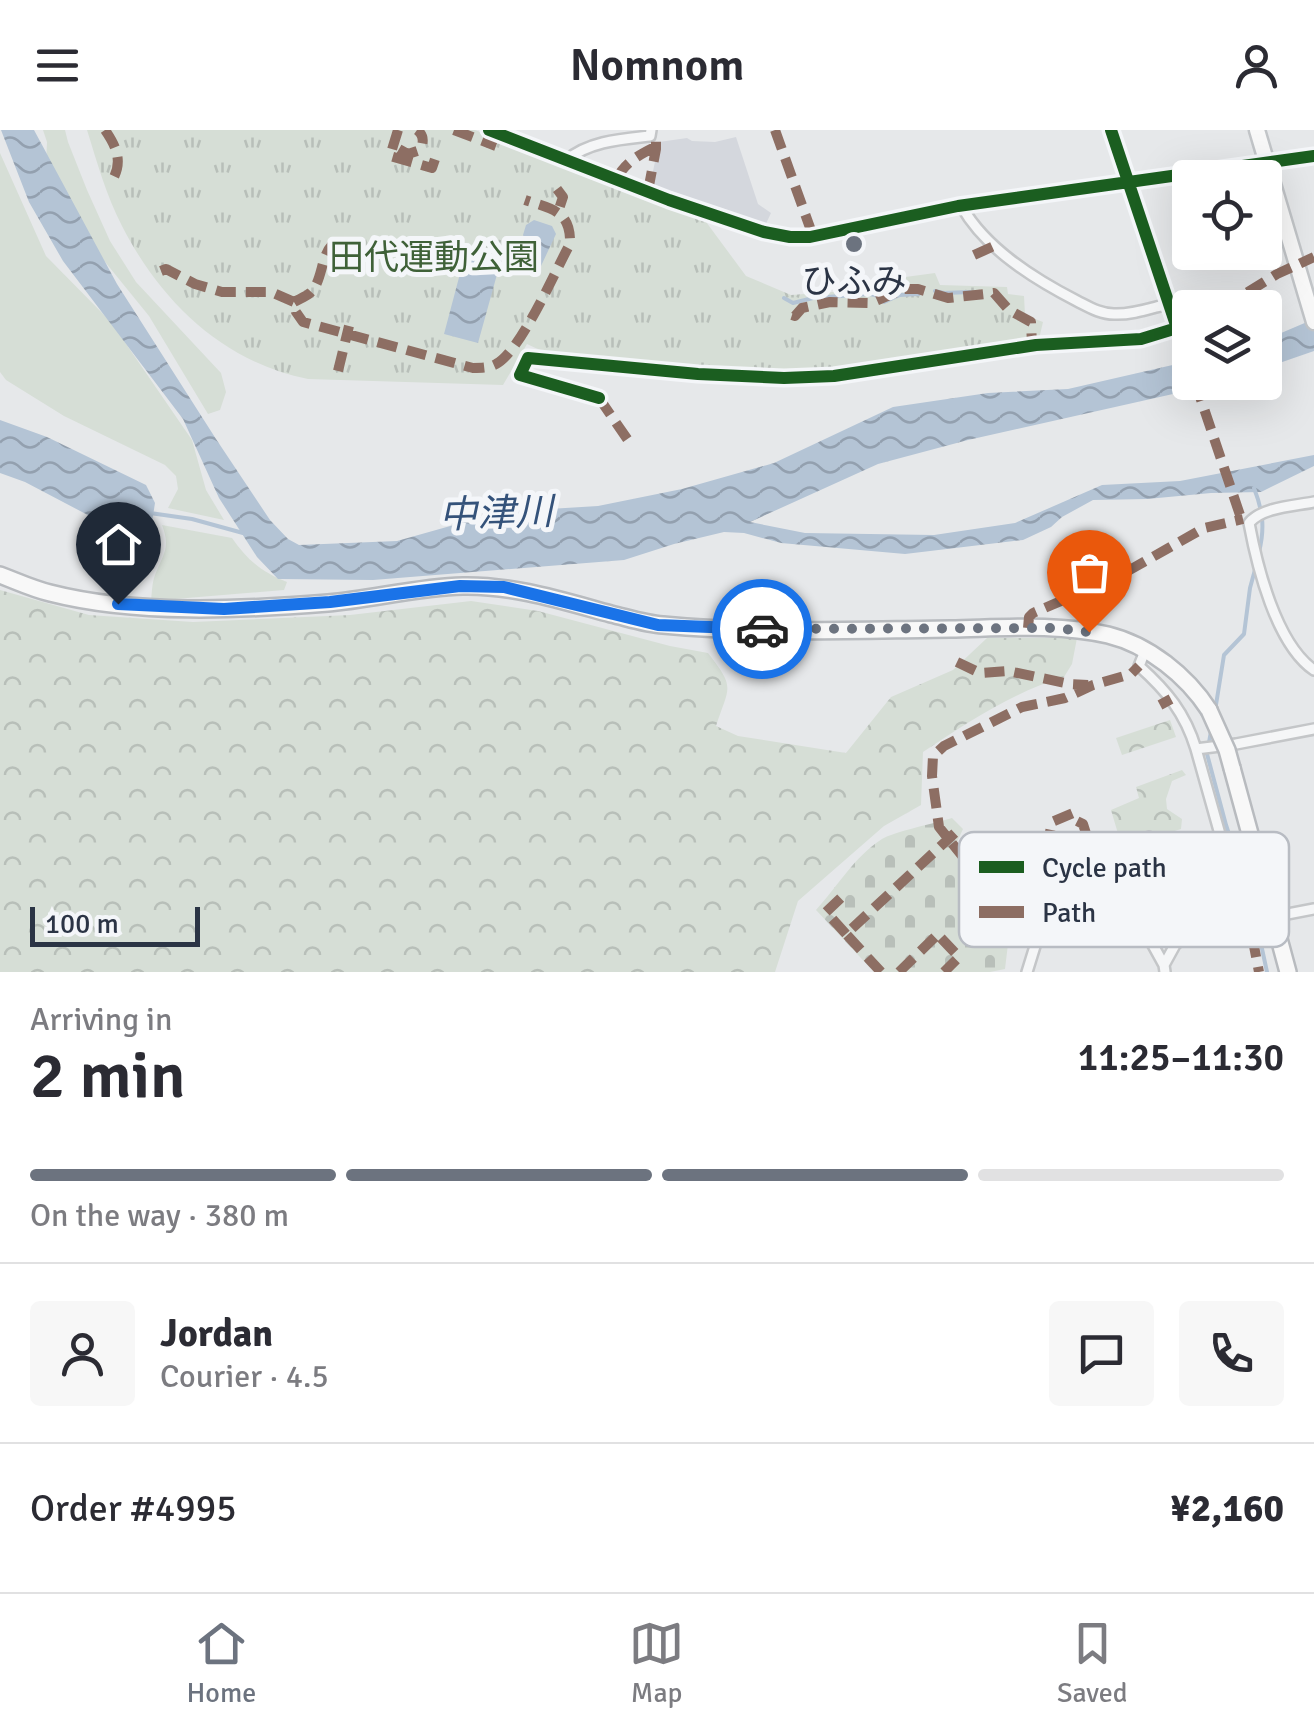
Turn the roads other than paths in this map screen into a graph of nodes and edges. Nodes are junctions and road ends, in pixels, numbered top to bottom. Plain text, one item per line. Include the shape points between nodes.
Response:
1 (489, 130) edge
2 (650, 130) edge
3 (1111, 130) edge
4 (1257, 130) edge
5 (1314, 156) edge
6 (567, 160) junction
7 (1266, 160) edge
8 (1282, 166) edge
9 (1172, 180) edge
10 (1129, 184) junction
11 (962, 207) junction
12 (1282, 214) edge
13 (1168, 304) junction
14 (1314, 322) edge
15 (599, 398) dead end
16 (1314, 502) edge
17 (0, 576) edge
18 (1145, 651) junction
19 (1314, 670) edge
20 (1314, 729) edge
21 (1198, 748) junction
22 (1220, 832) edge
23 (1246, 832) edge
24 (1314, 909) edge
25 (1289, 913) edge
26 (1035, 947) edge
27 (1277, 947) edge
28 (1027, 972) edge
29 (1288, 972) edge

1 - 6 street
2 - 6 street via 650,136 591,147
3 - 10 street
4 - 7 main road
5 - 8 street
6 - 11 street via 790,237
9 - 10 street
10 - 11 street
10 - 13 street
11 - 13 street via 994,246 1050,288 1100,312
12 - 14 main road
13 - 15 street via 1177,328 1141,339 1032,345 834,376 698,374 528,358 520,375
16 - 19 street via 1249,523 1270,604
17 - 18 highway via 90,601 224,609 504,587 658,625 1054,628 1112,636
18 - 21 street via 1139,666 1179,709
18 - 23 highway, bridge via 1196,690 1209,710 1227,750
20 - 21 street
21 - 22 street
24 - 25 street
26 - 28 street
27 - 29 highway

